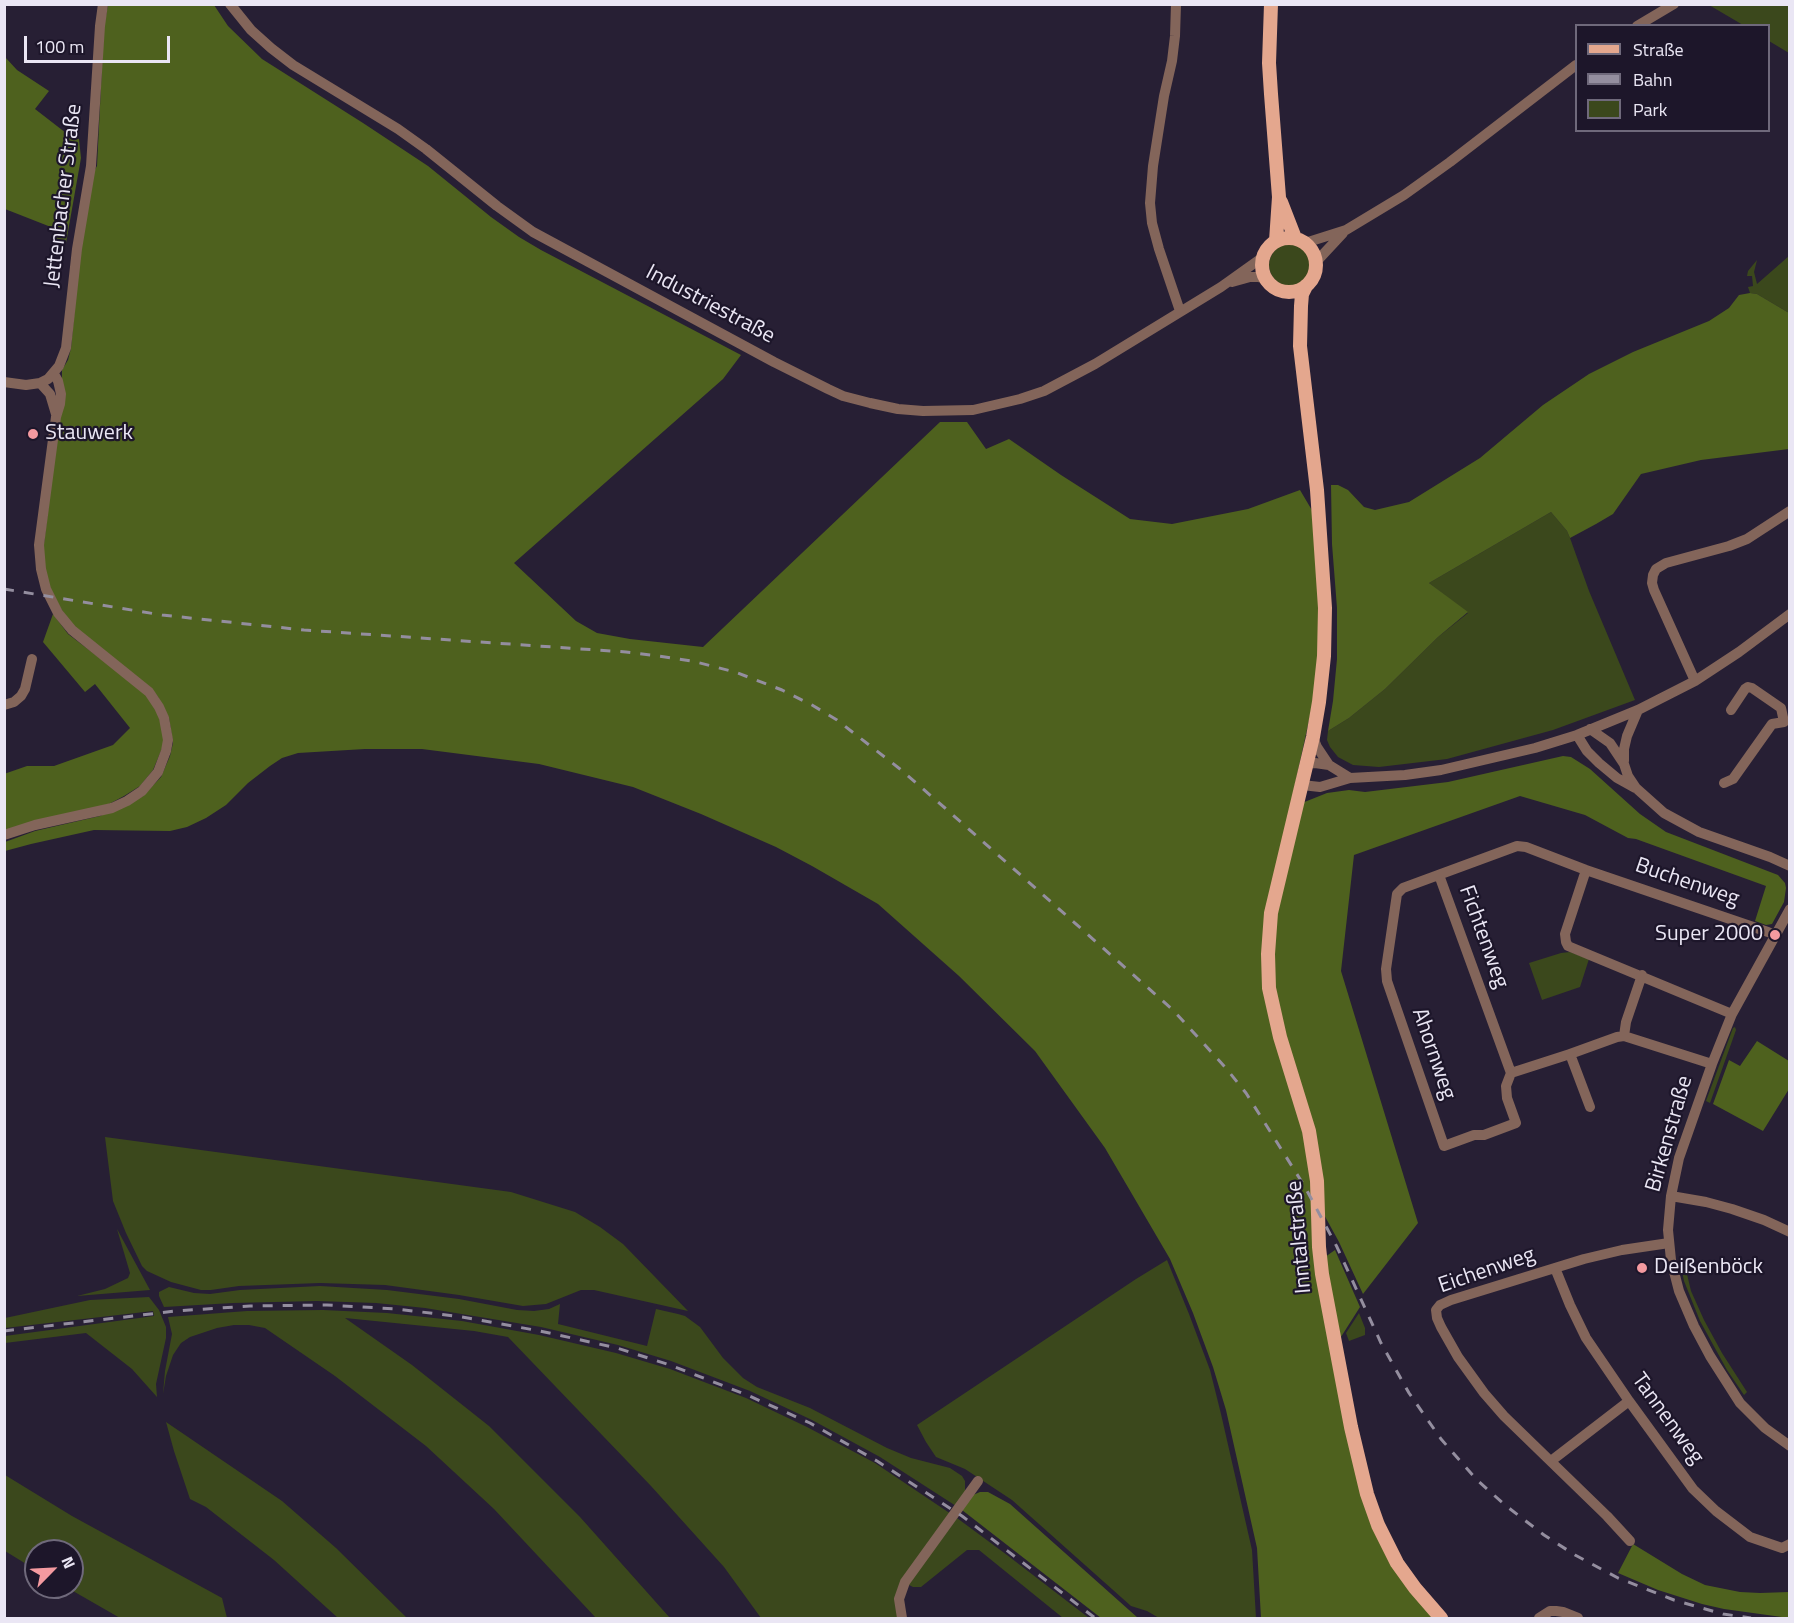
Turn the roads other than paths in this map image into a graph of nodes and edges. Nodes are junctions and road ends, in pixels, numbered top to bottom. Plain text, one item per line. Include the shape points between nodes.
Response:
1 (103, 4) edge
2 (230, 4) edge
3 (1176, 4) edge
4 (1271, 4) edge
5 (1674, 4) edge
6 (1640, 24) edge
7 (1575, 66) edge
8 (1279, 197) junction
9 (1346, 230) junction
10 (1276, 241) junction
11 (1300, 241) junction
12 (1263, 257) junction
13 (1316, 262) junction
14 (1266, 279) junction
15 (1306, 286) junction
16 (1221, 287) junction
17 (1282, 291) junction
18 (1180, 311) junction
19 (1300, 345) junction
20 (54, 374) junction
21 (4, 382) edge
22 (40, 383) junction
23 (56, 417) junction
24 (1790, 511) edge
25 (1790, 614) edge
26 (32, 659) dead end
27 (1695, 681) junction
28 (4, 705) edge
29 (1638, 710) junction
30 (1731, 711) dead end
31 (1788, 722) edge
32 (1590, 729) junction
33 (1577, 735) junction
34 (1313, 737) junction
35 (1307, 764) junction
36 (1624, 764) junction
37 (1329, 765) junction
38 (1350, 778) junction
39 (1724, 783) dead end
40 (1302, 785) junction
41 (1636, 788) junction
42 (4, 835) edge
43 (1790, 866) edge
44 (1586, 870) junction
45 (1439, 875) junction
46 (1790, 909) edge
47 (1775, 935) junction
48 (1642, 975) junction
49 (1732, 1014) junction
50 (1624, 1036) junction
51 (1570, 1054) junction
52 (1712, 1064) junction
53 (1511, 1073) junction
54 (1590, 1107) dead end
55 (1671, 1196) junction
56 (1790, 1232) edge
57 (1669, 1243) junction
58 (1555, 1268) junction
59 (1629, 1401) junction
60 (1790, 1446) edge
61 (1551, 1461) junction
62 (978, 1481) dead end
63 (1630, 1541) dead end
64 (1790, 1544) edge
65 (902, 1618) edge
66 (1441, 1618) edge
67 (1539, 1618) edge
68 (1578, 1618) edge

1 - 20 street, Jettenbacher Straße via 92,166 77,249 66,348
2 - 18 street, Industriestraße via 250,30 293,65 398,129 533,232 843,396 923,411 995,406 1044,391 1070,378
3 - 18 street via 1172,61 1150,203 1159,249
4 - 8 main road via 1269,63
5 - 6 street
7 - 9 street via 1404,195
8 - 10 main road
8 - 11 main road
9 - 11 street
9 - 13 street
10 - 11 main road
10 - 12 main road
11 - 13 main road via 1314,254
12 - 14 main road
12 - 16 street, Industriestraße
13 - 15 main road via 1315,273
14 - 16 street, Industriestraße via 1250,277
14 - 17 main road
15 - 17 main road
15 - 19 main road via 1302,294
16 - 18 street, Industriestraße
17 - 19 main road via 1292,308
19 - 34 main road, Inntalstraße via 1317,490 1324,608 1324,656
20 - 22 street
20 - 23 street via 61,394
21 - 22 street
22 - 23 street via 50,394
23 - 42 street via 39,546 46,589 72,630 149,692 164,718 168,740 159,772 127,801
24 - 27 street via 1747,539 1656,569 1654,590
25 - 27 street
26 - 28 street via 21,696
27 - 29 street
29 - 32 street
29 - 36 street via 1627,736
30 - 31 street via 1748,687 1781,708
31 - 39 street via 1772,724 1733,779
32 - 33 street
32 - 36 street via 1611,743
33 - 38 street via 1441,770
33 - 41 street via 1599,764
34 - 35 main road, Inntalstraße
34 - 37 street
35 - 37 street
35 - 40 main road, Inntalstraße
36 - 41 street
37 - 38 street
38 - 40 street via 1320,787
40 - 66 main road, Inntalstraße via 1271,913 1269,988 1310,1131 1328,1308 1365,1485 1397,1563
41 - 43 street via 1679,822
44 - 45 street, Fichtenweg via 1517,846
44 - 47 street, Buchenweg
44 - 48 street via 1565,934 1568,946
45 - 53 street, Fichtenweg
45 - 53 street, Ahornweg via 1397,894 1386,969 1444,1146 1516,1123 1506,1092
46 - 47 street, Birkenstraße
47 - 49 street, Birkenstraße
48 - 49 street
48 - 50 street
49 - 52 street, Birkenstraße
50 - 51 street
50 - 52 street
51 - 53 street
51 - 54 street
52 - 55 street, Birkenstraße via 1685,1138
55 - 56 street via 1732,1209
55 - 57 street, Birkenstraße
57 - 58 street, Eichenweg via 1602,1254
57 - 60 street, Birkenstraße via 1679,1291 1710,1356 1740,1403
58 - 59 street, Tannenweg via 1586,1338
58 - 61 street, Eichenweg via 1451,1300 1440,1305 1436,1313 1449,1341 1484,1393
59 - 61 street
59 - 64 street, Tannenweg via 1690,1485 1716,1511 1750,1537 1782,1548
61 - 63 street, Eichenweg
62 - 65 street via 904,1582 899,1599
67 - 68 street via 1550,1611

